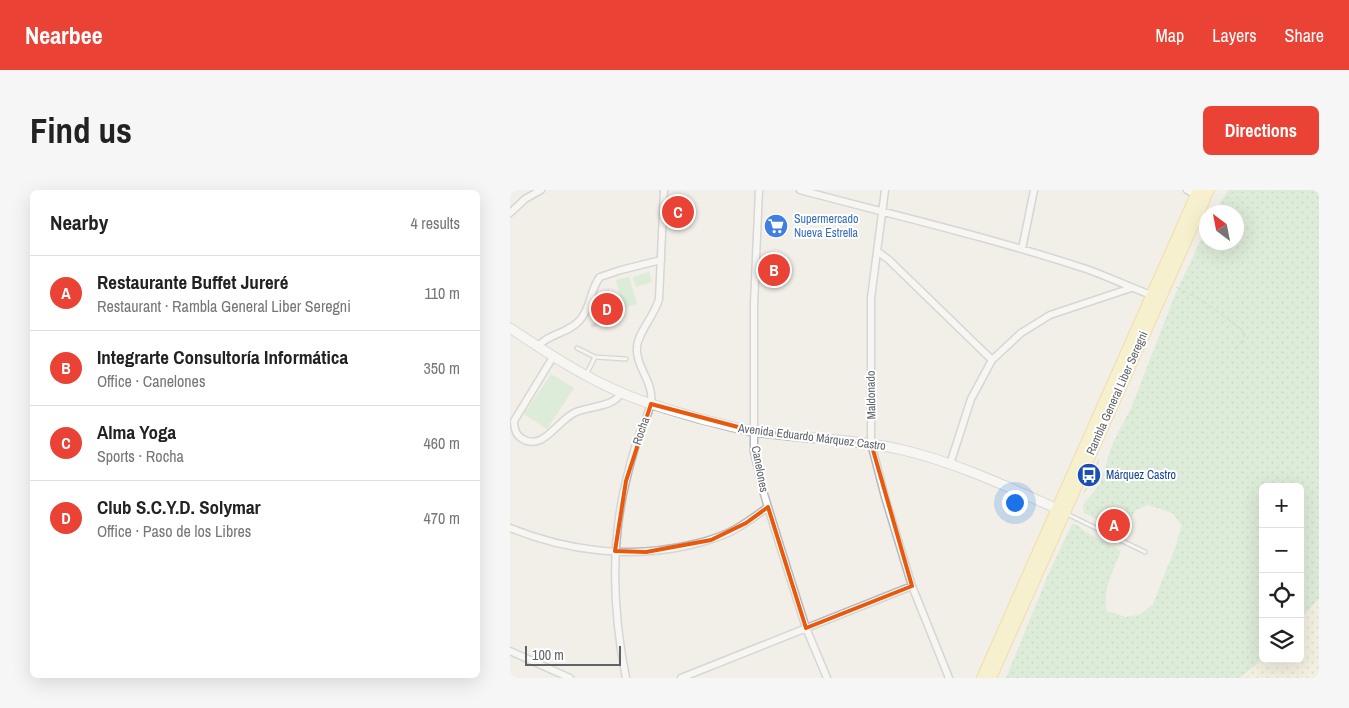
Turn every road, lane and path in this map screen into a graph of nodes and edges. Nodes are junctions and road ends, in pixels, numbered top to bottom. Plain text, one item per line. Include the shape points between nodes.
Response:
1 (541, 190) edge
2 (664, 190) edge
3 (759, 190) edge
4 (800, 190) edge
5 (885, 190) edge
6 (1034, 190) edge
7 (1209, 190) edge
8 (1194, 192) edge
9 (881, 212) junction
10 (510, 213) edge
11 (1022, 249) junction
12 (877, 251) junction
13 (662, 260) junction
14 (1166, 283) junction
15 (1131, 288) junction
16 (1151, 295) junction
17 (510, 328) edge
18 (537, 346) junction
19 (577, 348) dead end
20 (1233, 350) dead end
21 (553, 357) junction
22 (595, 357) junction
23 (626, 359) dead end
24 (992, 360) junction
25 (586, 375) junction
26 (621, 393) junction
27 (651, 404) junction
28 (753, 431) junction
29 (871, 443) junction
30 (950, 464) junction
31 (768, 507) junction
32 (1060, 511) junction
33 (510, 528) edge
34 (615, 551) junction
35 (1145, 552) dead end
36 (912, 586) junction
37 (806, 628) junction
38 (510, 651) edge
39 (570, 678) edge
40 (626, 678) edge
41 (680, 678) edge
42 (827, 678) edge
43 (950, 678) edge
44 (982, 678) edge
45 (991, 678) edge

1 - 10 street
2 - 13 street, Rocha
3 - 28 street, Canelones
4 - 9 street
5 - 9 street, Maldonado
6 - 11 street
7 - 14 main road, Rambla General Liber Seregni
8 - 16 main road, Rambla General Liber Seregni
9 - 11 street
9 - 12 street, Maldonado
11 - 15 street via 1112,278
12 - 24 street
12 - 29 street, Maldonado via 871,298
13 - 18 street via 600,277 582,318
13 - 27 street, Rocha via 660,299 637,346 638,359 651,391
14 - 20 path via 1203,300 1244,330 1245,336
14 - 32 main road, Rambla General Liber Seregni
15 - 16 street
15 - 24 street via 1050,315 1021,333
16 - 32 main road, Rambla General Liber Seregni
17 - 18 street, Avenida Eduardo Márquez Castro
18 - 21 street, Avenida Eduardo Márquez Castro
19 - 22 lane
21 - 25 street, Avenida Eduardo Márquez Castro
21 - 26 street via 514,421 518,436 530,443 540,442 569,416 613,402
22 - 23 lane
22 - 25 lane
24 - 30 street via 971,400
25 - 26 street, Avenida Eduardo Márquez Castro
26 - 27 street, Avenida Eduardo Márquez Castro
27 - 28 street, Avenida Eduardo Márquez Castro
27 - 34 street, Rocha via 626,481
28 - 29 street, Avenida Eduardo Márquez Castro
28 - 31 street, Canelones via 754,450
29 - 30 street, Avenida Eduardo Márquez Castro
29 - 36 street, Maldonado
30 - 32 street, Avenida Eduardo Márquez Castro
31 - 34 street via 746,523 711,540 646,552
31 - 37 street, Canelones
32 - 35 lane
32 - 44 main road, Rambla General Liber Seregni
32 - 45 main road, Rambla General Liber Seregni
33 - 34 street via 551,542
34 - 40 street, Rocha via 618,626
36 - 37 street
36 - 43 street, Maldonado
37 - 41 street
37 - 42 street, Canelones
38 - 39 street

